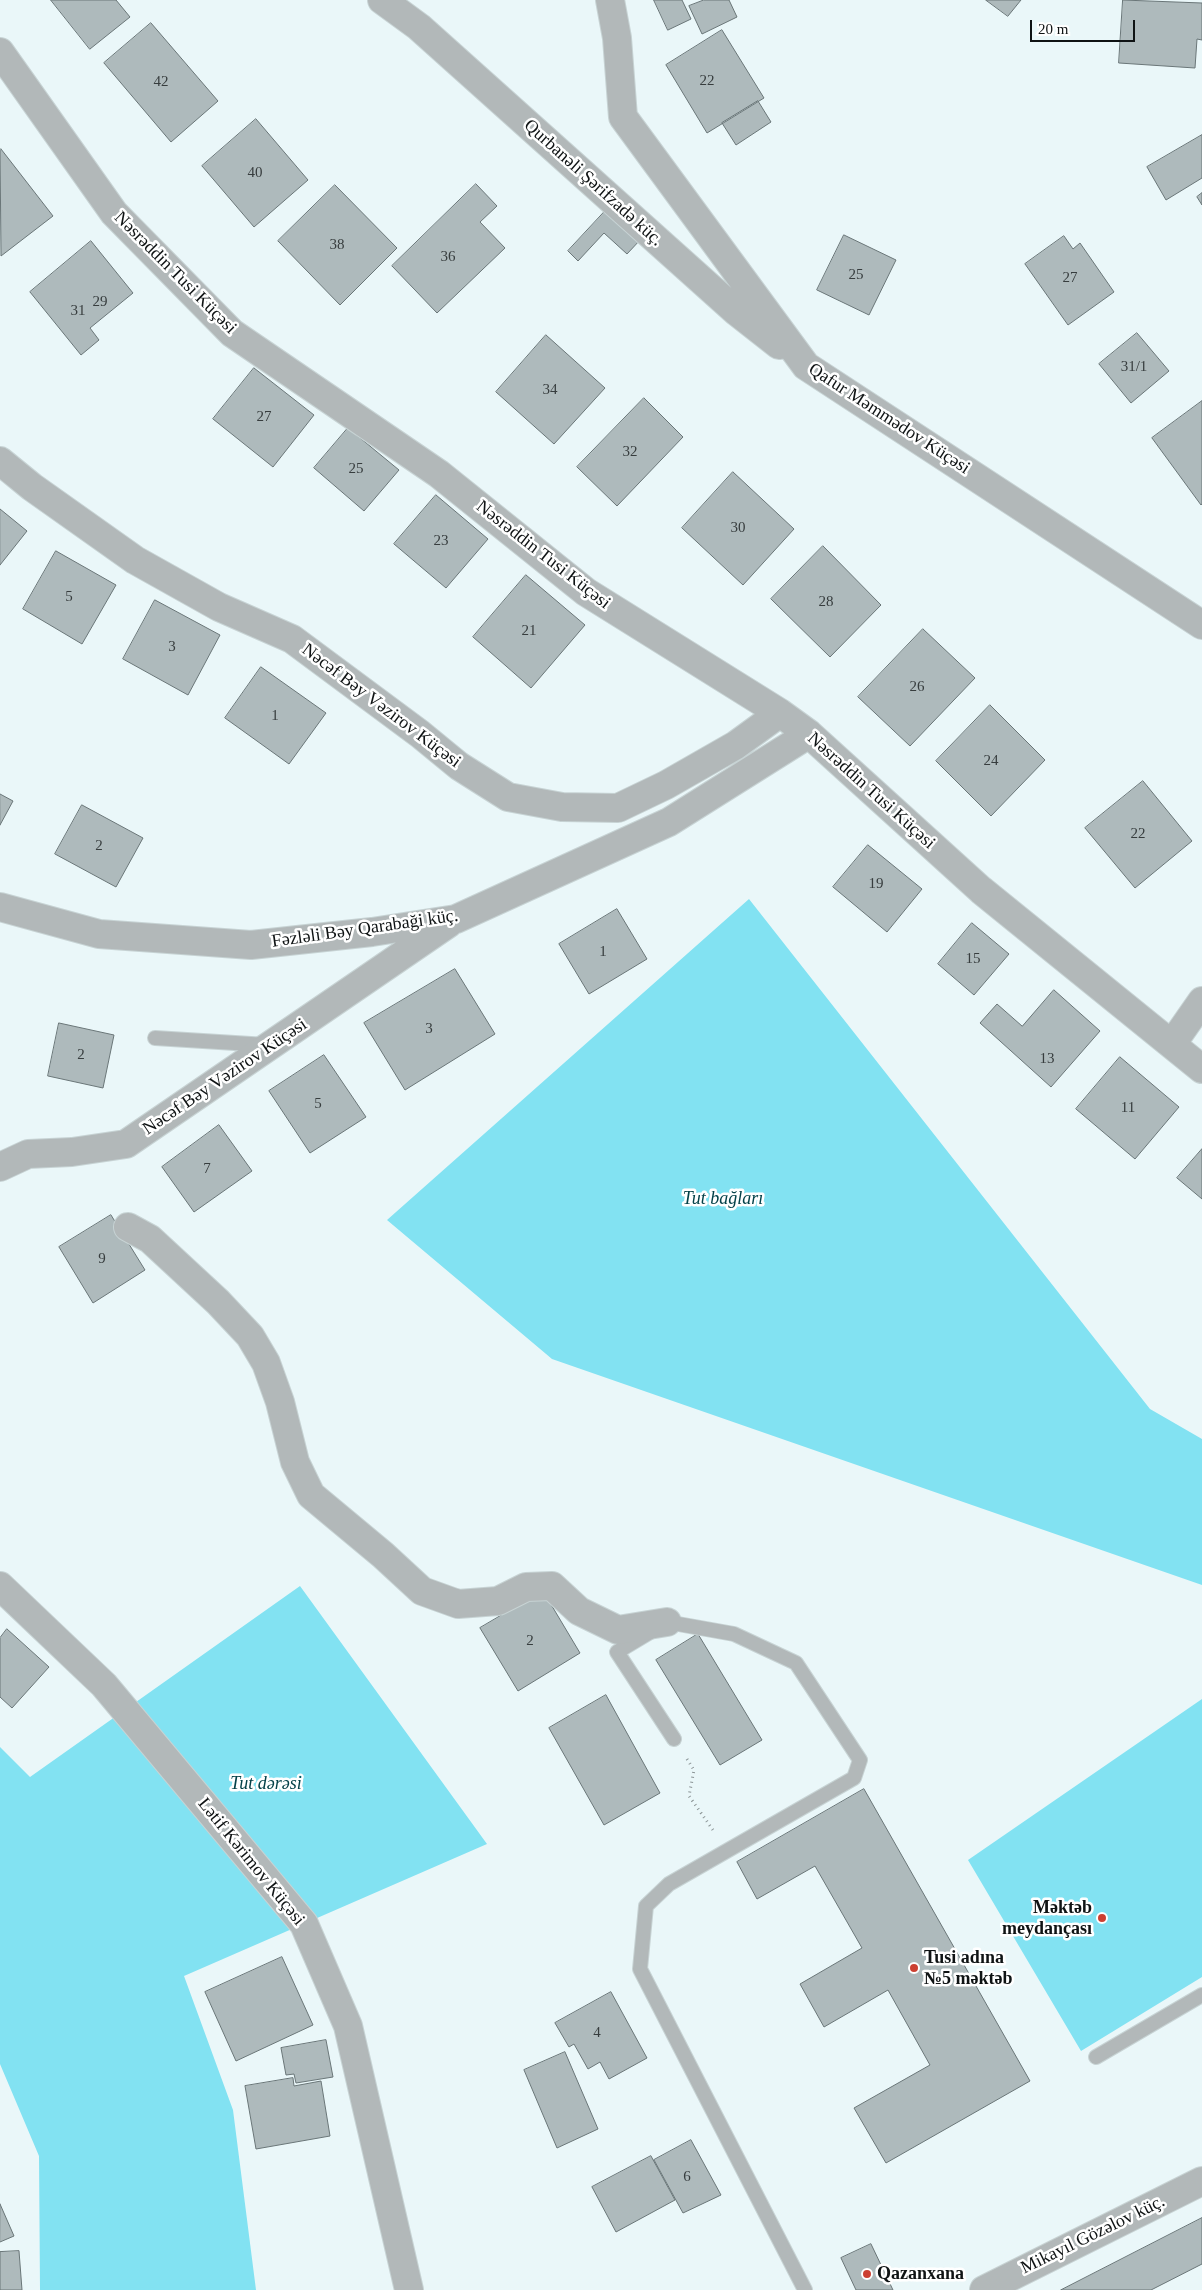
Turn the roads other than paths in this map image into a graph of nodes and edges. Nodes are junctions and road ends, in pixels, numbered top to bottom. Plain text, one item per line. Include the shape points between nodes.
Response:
1 (382, 0) edge
2 (610, 0) edge
3 (0, 52) edge
4 (806, 366) junction
5 (0, 461) edge
6 (1202, 625) edge
7 (780, 713) junction
8 (809, 734) junction
9 (0, 907) edge
10 (456, 919) junction
11 (1202, 1001) edge
12 (155, 1038) dead end
13 (1172, 1044) junction
14 (273, 1045) junction
15 (1202, 1070) edge
16 (0, 1167) edge
17 (128, 1227) dead end
18 (0, 1586) edge
19 (667, 1622) junction
20 (674, 1739) road end
21 (1202, 1995) edge
22 (1096, 2057) dead end
23 (1202, 2181) edge
24 (409, 2290) edge
25 (805, 2290) edge
26 (984, 2290) edge

1 - 4 street, Qurbanəli Şərifzadə küç. via 419,27 737,312
2 - 4 street, Qafur Məmmədov Küçəsi via 617,38 623,117
3 - 7 street, Nəsrəddin Tusi Küçəsi via 114,213 232,333 439,474 586,592
4 - 6 street, Qafur Məmmədov Küçəsi
5 - 7 street, Nəcəf Bəy Vəzirov Küçəsi via 135,560 219,607 292,639 460,766 508,797 562,807 618,808 736,745
7 - 8 street, Nəsrəddin Tusi Küçəsi
8 - 10 street, Fəzləli Bəy Qarabaği küç. via 669,822
8 - 13 street, Nəsrəddin Tusi Küçəsi via 981,890
9 - 10 street, Fəzləli Bəy Qarabaği küç. via 99,934 252,945
10 - 14 street, Nəcəf Bəy Vəzirov Küçəsi
11 - 13 street
12 - 14 lane
13 - 15 street, Nəsrəddin Tusi Küçəsi
14 - 16 street, Nəcəf Bəy Vəzirov Küçəsi via 126,1144 28,1154
17 - 19 street via 165,1252 250,1336 266,1363 295,1462 311,1495 422,1591 458,1604 498,1601 526,1587 552,1586 579,1611 618,1630
18 - 24 street, Lətif Kərimov Küçəsi via 104,1685 304,1924 348,2026
19 - 20 lane via 617,1652
19 - 25 lane via 734,1634 796,1663 860,1760 854,1778 669,1884 646,1906 640,1969
21 - 22 lane
23 - 26 street, Mikayıl Gözəlov küç.

